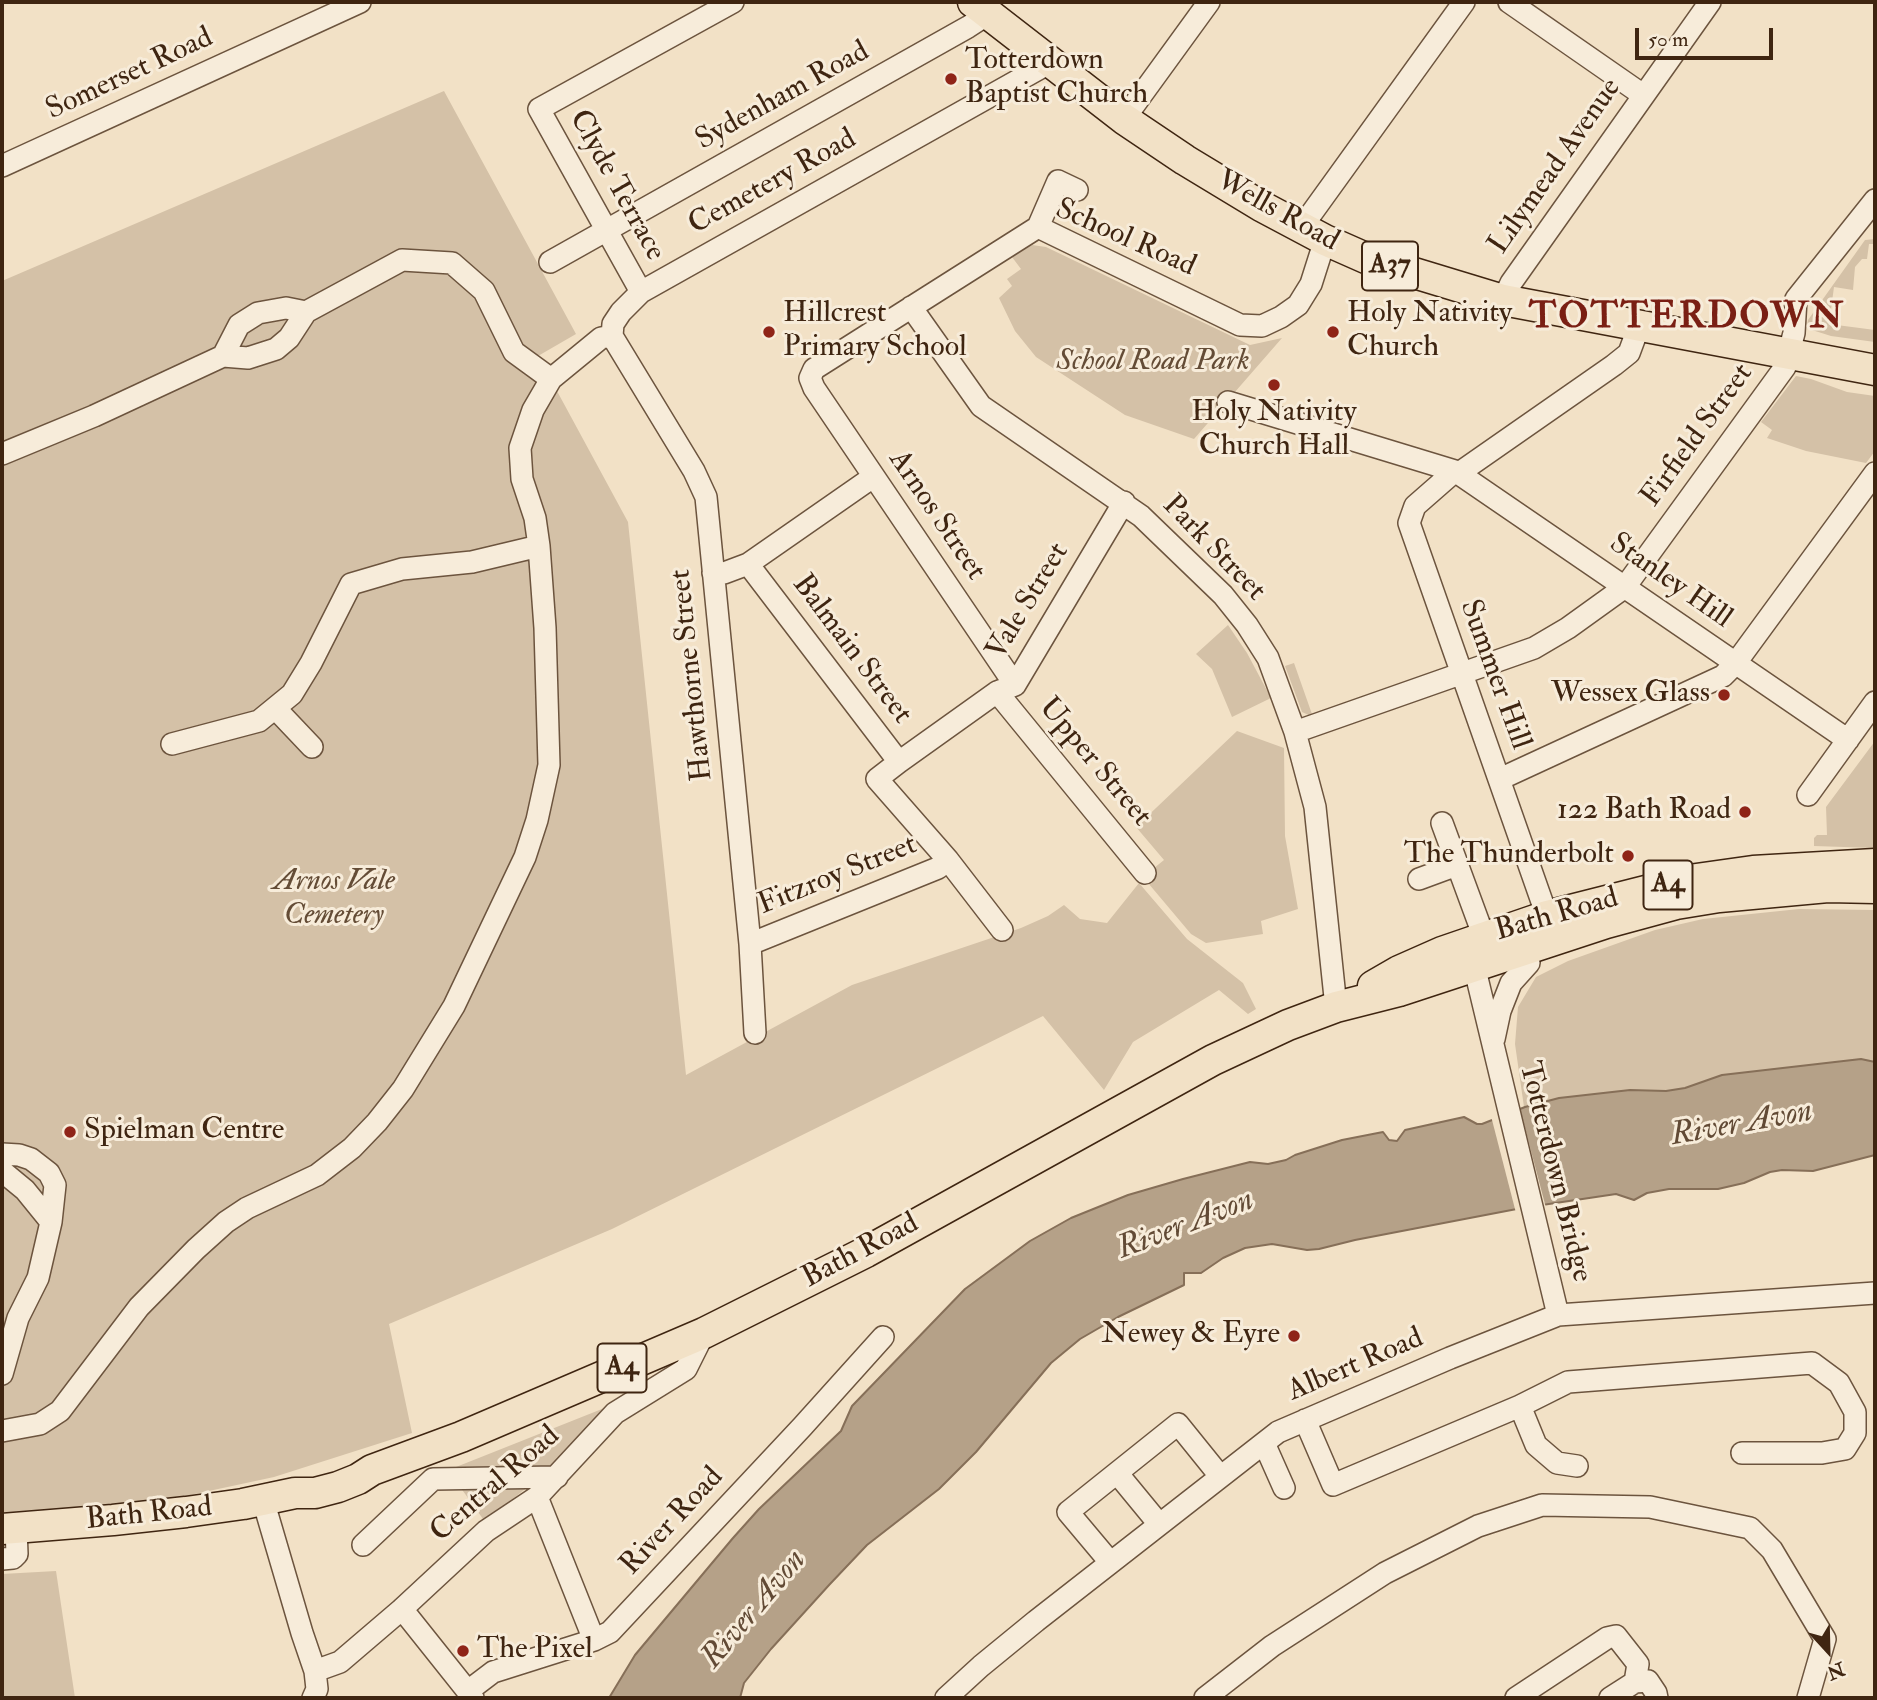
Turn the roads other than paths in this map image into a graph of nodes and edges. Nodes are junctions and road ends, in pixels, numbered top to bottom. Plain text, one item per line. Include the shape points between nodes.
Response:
1 (360, 2) edge
2 (733, 2) edge
3 (1209, 2) edge
4 (1464, 2) edge
5 (1509, 2) edge
6 (1710, 2) edge
7 (980, 8) edge
8 (1049, 63) junction
9 (1643, 95) junction
10 (1124, 119) junction
11 (2, 166) edge
12 (1077, 190) dead end
13 (1875, 200) edge
14 (1867, 223) edge
15 (1038, 228) junction
16 (606, 230) junction
17 (1313, 234) junction
18 (550, 262) dead end
19 (647, 288) junction
20 (1503, 300) junction
21 (911, 307) junction
22 (306, 312) junction
23 (1639, 326) junction
24 (612, 336) junction
25 (1790, 353) junction
26 (223, 356) junction
27 (1875, 370) edge
28 (810, 378) joint
29 (551, 379) junction
30 (1228, 402) dead end
31 (2, 454) edge
32 (1457, 472) junction
33 (1875, 473) edge
34 (873, 477) junction
35 (1124, 502) junction
36 (539, 546) junction
37 (748, 564) junction
38 (713, 573) junction
39 (1625, 587) junction
40 (1735, 664) junction
41 (1462, 673) junction
42 (1006, 688) junction
43 (1875, 702) edge
44 (275, 708) junction
45 (1289, 726) junction
46 (1848, 740) junction
47 (172, 744) dead end
48 (312, 747) dead end
49 (899, 762) junction
50 (1500, 779) junction
51 (1808, 795) dead end
52 (1442, 823) dead end
53 (948, 860) junction
54 (1875, 864) edge
55 (1457, 865) junction
56 (1145, 873) dead end
57 (1419, 879) dead end
58 (1875, 888) edge
59 (1676, 904) junction
60 (1547, 916) junction
61 (1002, 930) dead end
62 (750, 944) junction
63 (1475, 949) junction
64 (1529, 963) joint
65 (1336, 1007) junction
66 (755, 1033) dead end
67 (1493, 1044) junction
68 (2, 1154) edge
69 (2, 1171) edge
70 (51, 1223) junction
71 (1875, 1293) edge
72 (1558, 1315) junction
73 (704, 1333) junction
74 (883, 1337) dead end
75 (2, 1374) edge
76 (1520, 1406) junction
77 (1305, 1420) junction
78 (2, 1431) edge
79 (1264, 1443) junction
80 (1742, 1453) dead end
81 (1577, 1466) dead end
82 (1117, 1473) junction
83 (1220, 1476) junction
84 (556, 1477) junction
85 (1284, 1488) dead end
86 (537, 1497) junction
87 (263, 1500) junction
88 (1159, 1524) junction
89 (9, 1528) edge
90 (363, 1545) dead end
91 (2, 1559) edge
92 (1110, 1562) junction
93 (402, 1609) junction
94 (594, 1640) junction
95 (315, 1671) junction
96 (1635, 1682) junction
97 (470, 1695) edge
98 (313, 1698) edge
99 (946, 1698) edge
100 (1205, 1698) edge
101 (1516, 1698) edge
102 (1610, 1698) edge
103 (1657, 1698) edge
104 (1808, 1698) edge

1 - 11 street, Somerset Road
2 - 16 street, Clyde Terrace via 539,109
3 - 10 street
4 - 17 street, School Road
5 - 9 street
6 - 9 street, Lilymead Avenue
7 - 8 highway, Wells Road / A37
7 - 16 street, Sydenham Road via 968,27
8 - 10 highway, Wells Road / A37
8 - 19 street, Cemetery Road
9 - 20 street, Lilymead Avenue via 1511,282
10 - 17 highway, Wells Road / A37
12 - 15 street via 1058,181
13 - 14 street
14 - 25 street via 1796,299
15 - 17 street, School Road via 1240,325 1262,326 1298,305 1311,284
15 - 21 street, School Road
16 - 18 street, Sydenham Road
16 - 19 street, Clyde Terrace
17 - 20 highway, Wells Road / A37 via 1414,275
19 - 24 street, Cemetery Road via 617,318
20 - 23 highway, Wells Road / A37
21 - 28 street, School Road via 814,369
21 - 35 street, Park Street via 981,406
22 - 26 street via 276,349 248,358
22 - 26 street via 286,308 258,313 239,325
22 - 29 street via 402,260 452,263 484,291 514,352
23 - 25 highway, Wells Road / A37
23 - 32 street, Summer Hill via 1629,352 1614,365
24 - 29 street via 601,338
24 - 38 street, Hawthorne Street via 706,497
25 - 27 highway, Wells Road / A37
25 - 39 street, Firfield Street via 1758,406
26 - 31 street
28 - 34 street, Arnos Street
29 - 36 street via 533,410 520,448 522,479
30 - 32 street, Stanley Hill
32 - 39 street, Stanley Hill
32 - 41 street, Summer Hill via 1415,506 1409,523
33 - 40 street
34 - 37 street
34 - 42 street, Arnos Street
35 - 42 street, Vale Street
35 - 45 street, Park Street via 1223,595 1247,625 1268,658
36 - 44 street via 472,562 402,569 351,584 292,694
36 - 78 street via 550,765 525,857 447,1018 403,1089 352,1148 317,1175 226,1222 139,1307 60,1411 40,1424
37 - 38 street
37 - 49 street, Balmain Street
38 - 62 street, Hawthorne Street
39 - 40 street, Stanley Hill
39 - 41 street, Firfield Street via 1534,648
40 - 46 street, Stanley Hill
40 - 50 street via 1723,676
41 - 45 street, Firfield Street
41 - 50 street, Summer Hill
42 - 49 street, Vale Street
42 - 56 street, Upper Street
43 - 46 street
44 - 47 street via 259,721
44 - 48 street
45 - 65 street, Park Street via 1315,807
46 - 51 street
49 - 53 street, Balmain Street via 877,779
50 - 60 street, Summer Hill
52 - 55 street, Totterdown Bridge
53 - 61 street, Balmain Street
53 - 62 street, Fitzroy Street
54 - 60 highway, Bath Road / A4 via 1689,880
55 - 57 street
55 - 63 street, Totterdown Bridge
58 - 59 highway, Bath Road / A4 via 1828,887
59 - 63 highway, Bath Road / A4
59 - 64 highway, Bath Road / A4 via 1548,951
60 - 63 highway, Bath Road / A4
62 - 66 street, Hawthorne Street
63 - 65 highway, Bath Road / A4 via 1399,971
63 - 67 street, Totterdown Bridge
64 - 67 street, Totterdown Bridge via 1511,983
65 - 73 highway, Bath Road / A4 via 1213,1060 866,1252
67 - 72 street, Totterdown Bridge
68 - 70 street via 31,1159 49,1174 55,1185
69 - 70 street via 25,1190
70 - 75 street via 38,1278 18,1318
71 - 72 street, Albert Road
72 - 77 street, Albert Road
73 - 84 street, Central Road via 686,1370 615,1412
73 - 87 highway, Bath Road / A4 via 338,1487
74 - 94 street, River Road via 639,1602 610,1632
76 - 77 street via 1333,1485
76 - 80 street via 1568,1382 1812,1363 1839,1383 1855,1412 1855,1433 1845,1449
76 - 81 street via 1536,1446 1557,1463
77 - 79 street, Albert Road
79 - 83 street, Albert Road
79 - 85 street
82 - 83 street via 1178,1424
82 - 88 street
82 - 92 street via 1068,1512
83 - 88 street, Albert Road
84 - 86 street, Central Road
84 - 90 street via 433,1479
86 - 93 street, Central Road via 486,1531
86 - 94 street
87 - 89 highway, Bath Road / A4
87 - 95 street
88 - 92 street, Albert Road
89 - 91 street via 17,1554
92 - 99 street, Albert Road
93 - 95 street, Central Road via 360,1639 340,1662
93 - 97 street
94 - 97 street, River Road via 560,1642 510,1675 493,1672
95 - 98 street
96 - 101 street via 1638,1664 1616,1636
96 - 102 street
96 - 103 street via 1648,1681
100 - 104 street via 1272,1646 1385,1573 1478,1526 1542,1505 1650,1507 1750,1528 1772,1550 1825,1639

